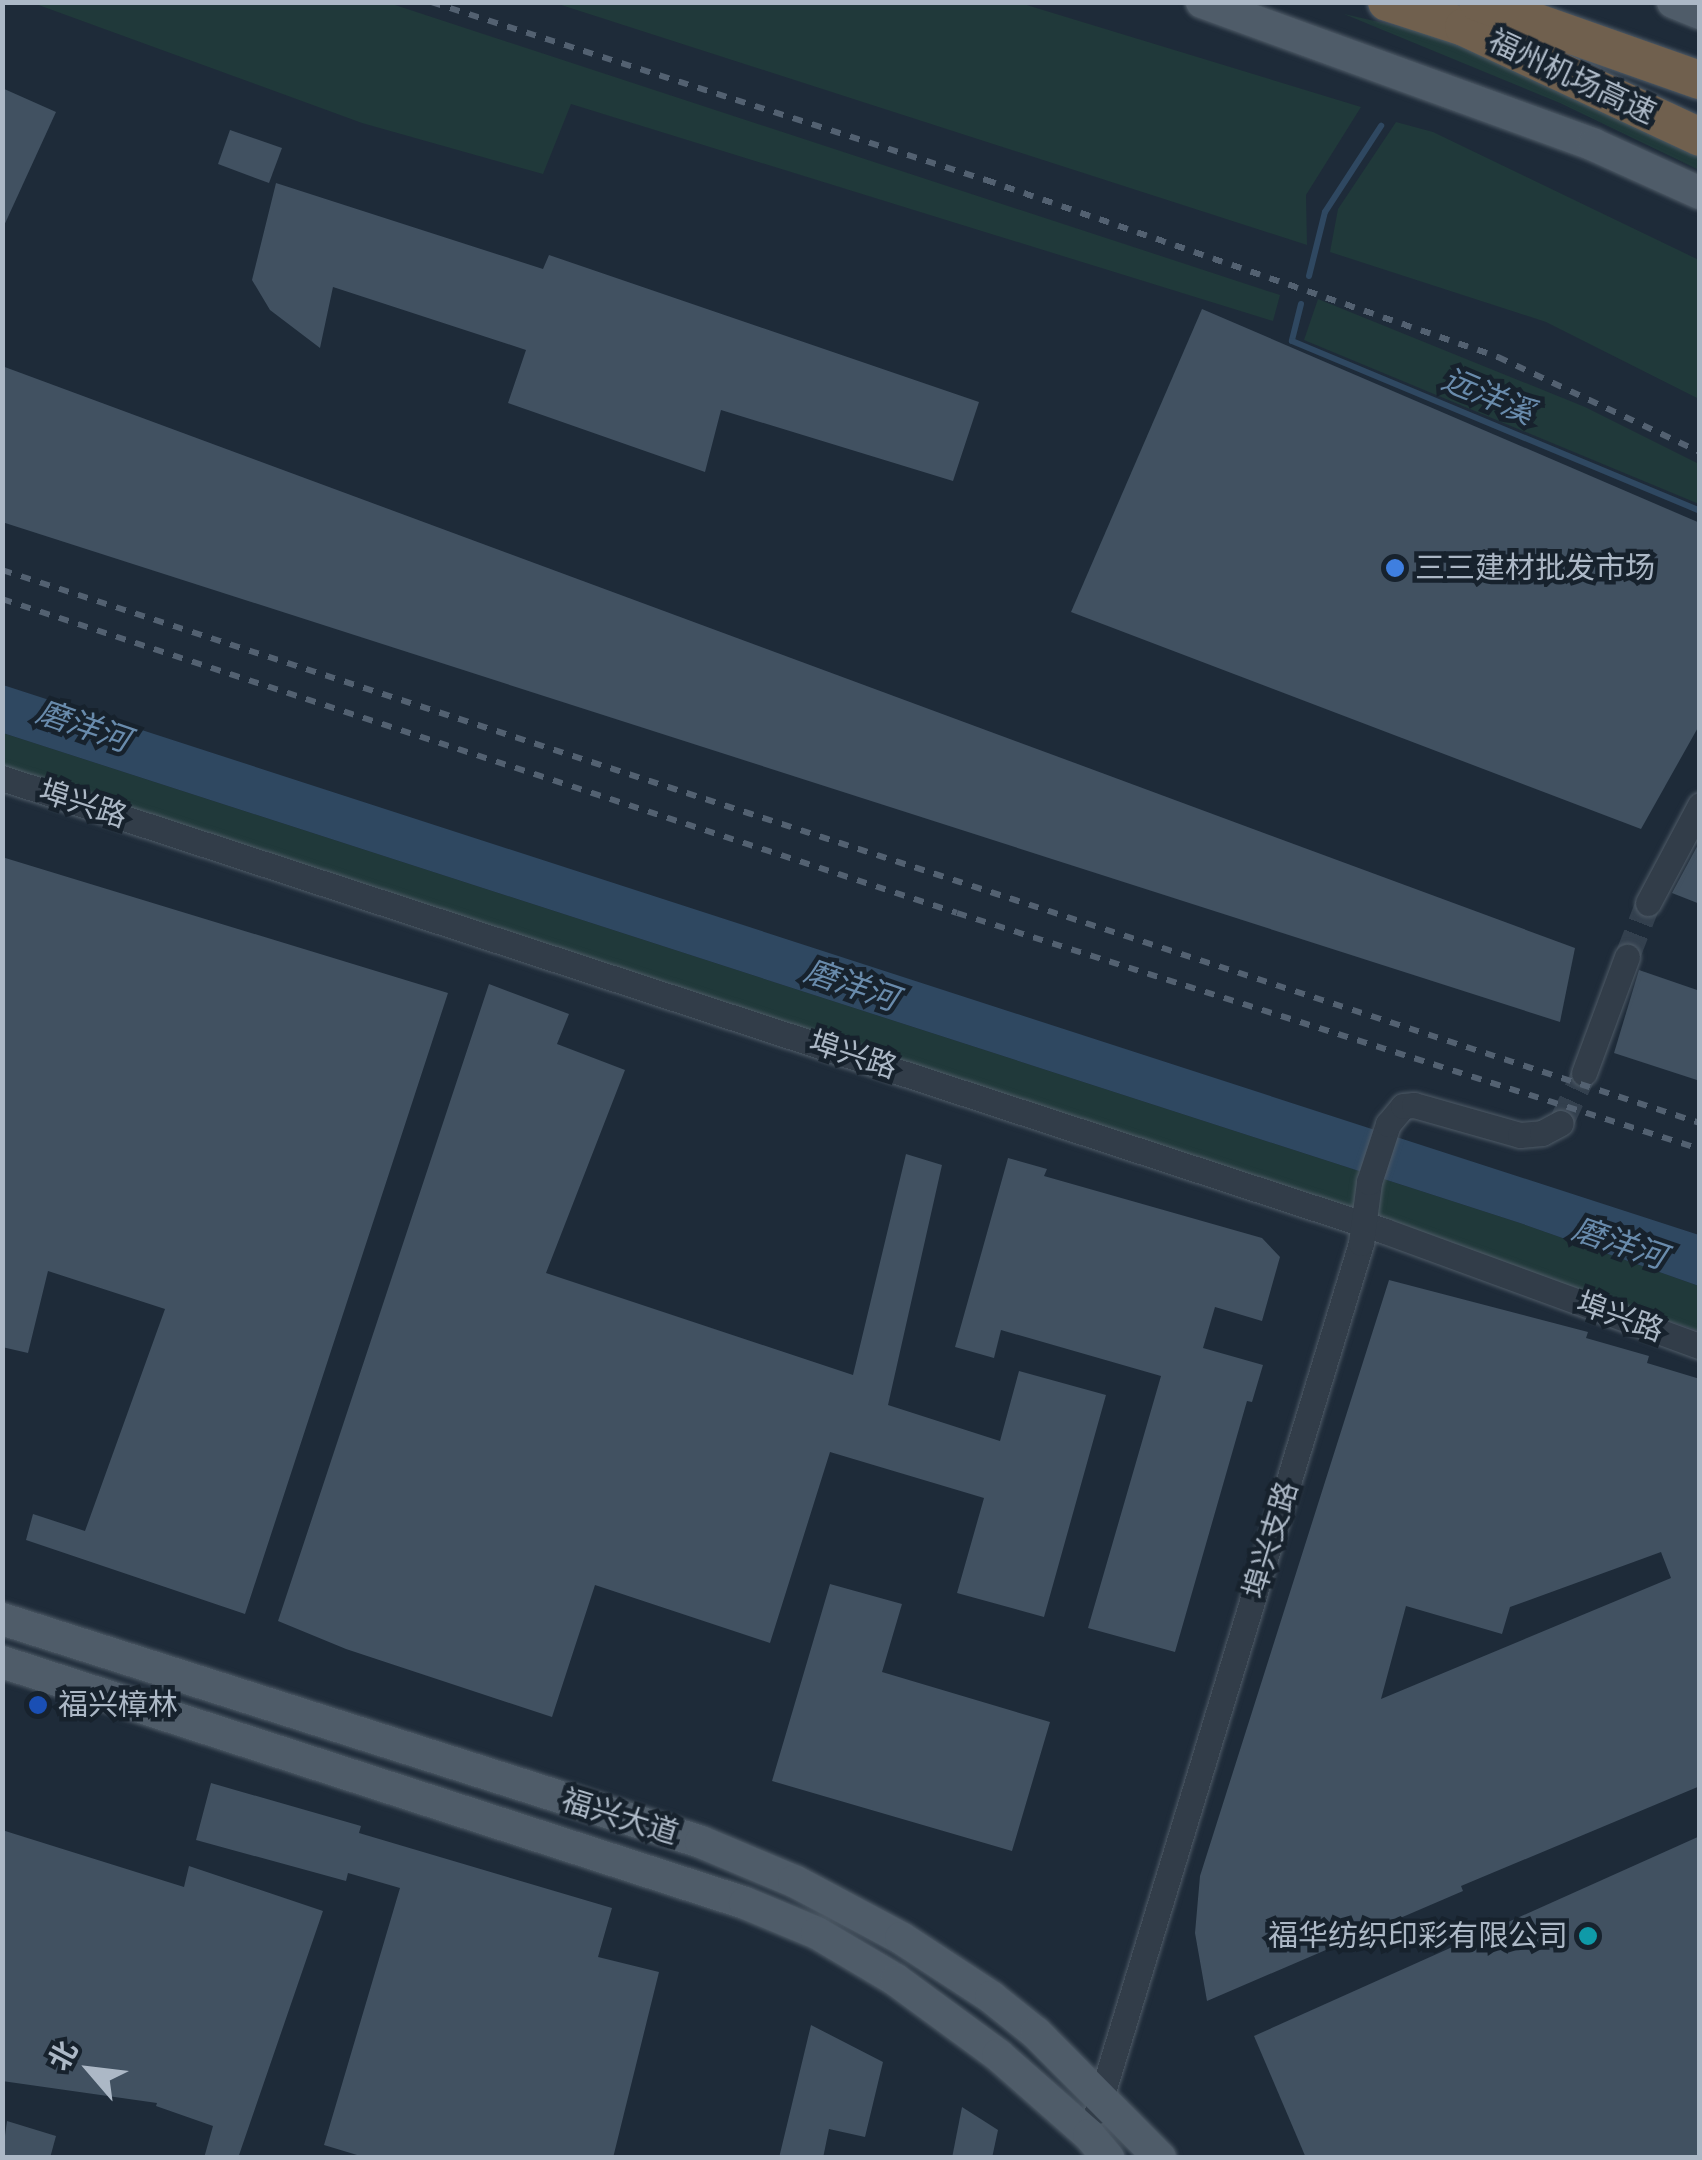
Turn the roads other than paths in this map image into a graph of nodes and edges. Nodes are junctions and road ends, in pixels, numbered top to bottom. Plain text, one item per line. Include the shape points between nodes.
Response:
1 (1202, 2) edge
2 (1387, 2) edge
3 (1478, 2) edge
4 (1673, 2) edge
5 (1248, 9) edge
6 (1700, 13) edge
7 (1693, 75) edge
8 (1700, 137) edge
9 (1700, 193) edge
10 (2, 778) edge
11 (1700, 805) edge
12 (1648, 903) tunnel mouth
13 (1626, 957) tunnel mouth
14 (1584, 1073) tunnel mouth
15 (1561, 1123) dead end
16 (1363, 1224) junction
17 (1700, 1346) edge
18 (2, 1619) edge
19 (2, 1662) edge
20 (1102, 2096) junction
21 (1098, 2146) edge
22 (1160, 2158) edge

1 - 5 main road
2 - 8 highway, 福州机场高速 via 1464,27
3 - 7 highway, 福州机场高速
4 - 6 main road
5 - 9 main road
10 - 16 street, 埠兴路
11 - 12 street
13 - 14 street
15 - 16 street, 埠兴支路 via 1520,1135 1403,1106 1388,1124
16 - 17 street, 埠兴路
16 - 20 street, 埠兴支路
18 - 20 main road, 福兴大道 via 700,1842 780,1875 942,1962 1036,2032
19 - 21 main road, 福兴大道 via 745,1902 817,1933 896,1980 998,2055
20 - 21 street, 埠兴支路
20 - 22 main road, 福兴大道

